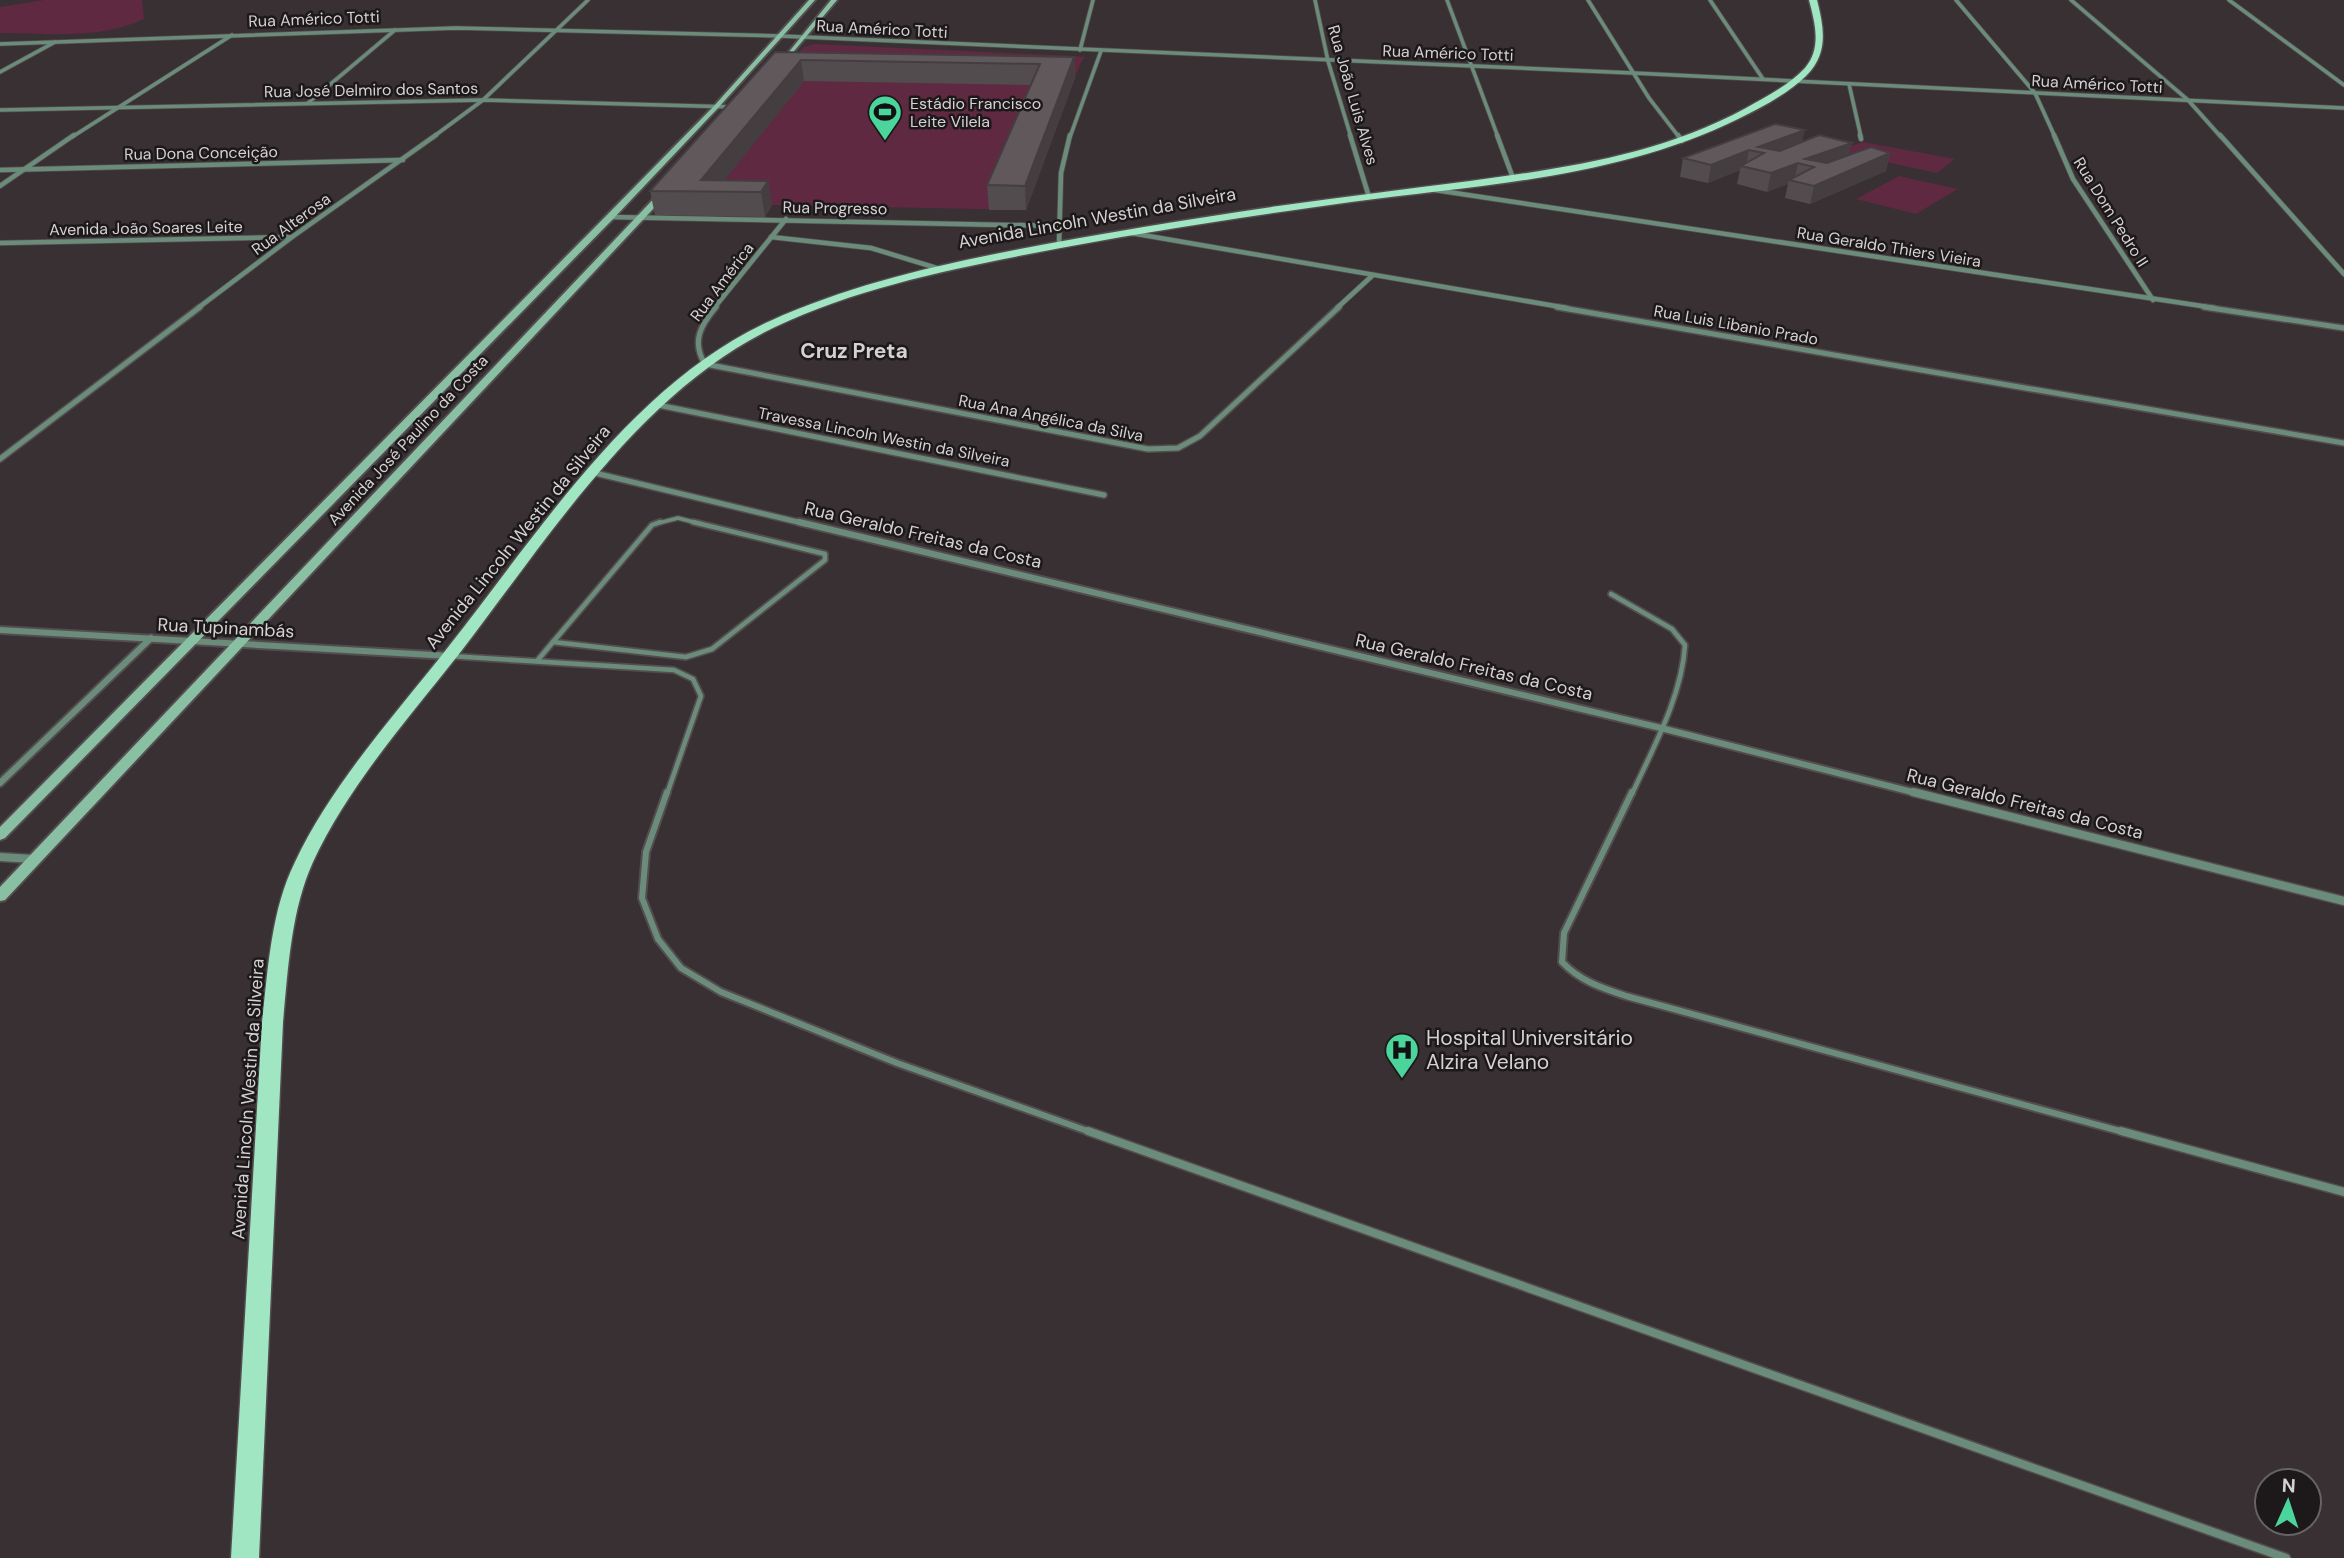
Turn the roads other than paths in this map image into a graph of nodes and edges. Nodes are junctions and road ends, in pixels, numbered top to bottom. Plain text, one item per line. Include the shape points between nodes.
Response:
1 (588, 0) edge
2 (812, 0) edge
3 (834, 0) edge
4 (1093, 0) edge
5 (1315, 0) edge
6 (1447, 0) edge
7 (1588, 0) edge
8 (1710, 0) edge
9 (1813, 0) edge
10 (1956, 0) edge
11 (2071, 0) edge
12 (2228, 0) edge
13 (396, 29) junction
14 (554, 31) junction
15 (233, 34) junction
16 (780, 36) junction
17 (803, 37) junction
18 (56, 42) junction
19 (0, 44) edge
20 (1080, 50) junction
21 (1101, 51) junction
22 (1328, 61) junction
23 (1471, 66) junction
24 (0, 72) edge
25 (1633, 73) junction
26 (770, 76) edge
27 (1763, 79) junction
28 (1798, 81) junction
29 (1849, 84) junction
30 (2344, 85) edge
31 (2035, 93) junction
32 (483, 100) junction
33 (2188, 100) junction
34 (307, 104) junction
35 (716, 107) junction
36 (743, 107) joint
37 (115, 108) junction
38 (2344, 108) edge
39 (0, 110) edge
40 (734, 117) edge
41 (1861, 139) dead end
42 (1682, 141) junction
43 (403, 160) junction
44 (25, 169) junction
45 (0, 170) edge
46 (1513, 178) junction
47 (0, 186) edge
48 (670, 187) edge
49 (1431, 189) junction
50 (1369, 197) junction
51 (610, 217) junction
52 (642, 217) junction
53 (786, 219) junction
54 (1060, 226) junction
55 (1124, 232) junction
56 (292, 237) junction
57 (771, 237) junction
58 (0, 243) edge
59 (1059, 244) junction
60 (940, 269) junction
61 (2344, 274) edge
62 (1373, 275) junction
63 (2153, 300) junction
64 (2344, 328) edge
65 (705, 364) junction
66 (659, 405) junction
67 (2344, 443) edge
68 (0, 459) edge
69 (595, 473) junction
70 (1104, 495) dead end
71 (1611, 594) dead end
72 (0, 630) edge
73 (150, 638) junction
74 (191, 640) junction
75 (241, 642) junction
76 (553, 642) junction
77 (450, 656) junction
78 (537, 661) junction
79 (1661, 728) junction
80 (0, 783) edge
81 (0, 835) edge
82 (0, 857) edge
83 (33, 859) junction
84 (0, 895) edge
85 (2344, 901) edge
86 (2344, 1192) edge
87 (245, 1558) edge
88 (2286, 1558) edge

1 - 14 street, Rua Alterosa
2 - 16 main road, Avenida José Paulino da Costa
3 - 17 main road
4 - 20 street
5 - 22 street, Rua João Luis Alves
6 - 23 street
7 - 25 street
8 - 27 street
9 - 28 main road via 1821,30 1815,59
10 - 31 street, Rua Dom Pedro II
11 - 33 street
12 - 30 street
13 - 14 street, Rua Américo Totti
13 - 15 street, Rua Américo Totti
13 - 34 street
14 - 16 street, Rua Américo Totti
14 - 32 street, Rua Alterosa
15 - 18 street, Rua Américo Totti
15 - 37 street
16 - 17 street, Rua Américo Totti
16 - 35 main road, Avenida José Paulino da Costa
17 - 20 street, Rua Américo Totti
17 - 26 main road
18 - 19 street, Rua Américo Totti
18 - 24 street
20 - 21 street, Rua Américo Totti
21 - 22 street, Rua Américo Totti
21 - 54 street via 1063,164
22 - 23 street, Rua Américo Totti
22 - 50 street, Rua João Luis Alves
23 - 25 street, Rua Américo Totti
23 - 46 street
25 - 27 street, Rua Américo Totti
25 - 42 street
27 - 28 street, Rua Américo Totti
28 - 29 street, Rua Américo Totti
28 - 42 main road, Avenida Lincoln Westin da Silveira
29 - 31 street, Rua Américo Totti
29 - 41 street
31 - 33 street, Rua Américo Totti
31 - 63 street, Rua Dom Pedro II via 2073,179
32 - 34 street, Rua José Delmiro dos Santos
32 - 35 street, Rua José Delmiro dos Santos
32 - 43 street, Rua Alterosa
33 - 38 street, Rua Américo Totti
33 - 61 street
34 - 37 street, Rua José Delmiro dos Santos
35 - 36 street, Rua José Delmiro dos Santos
35 - 51 main road, Avenida José Paulino da Costa
36 - 40 main road
37 - 39 street, Rua José Delmiro dos Santos
37 - 44 street
42 - 46 main road, Avenida Lincoln Westin da Silveira via 1602,163
43 - 44 street, Rua Dona Conceição
43 - 56 street, Rua Alterosa
44 - 45 street, Rua Dona Conceição
44 - 47 street
46 - 49 main road, Avenida Lincoln Westin da Silveira
48 - 52 main road, Avenida José Paulino da Costa
49 - 50 main road, Avenida Lincoln Westin da Silveira
49 - 63 street, Rua Geraldo Thiers Vieira
50 - 55 main road, Avenida Lincoln Westin da Silveira
51 - 52 street, Rua Progresso
51 - 74 main road, Avenida José Paulino da Costa
52 - 53 street, Rua Progresso
52 - 75 main road, Avenida José Paulino da Costa
53 - 54 street, Rua Progresso
53 - 57 street, Rua América
54 - 59 street
55 - 59 main road, Avenida Lincoln Westin da Silveira
55 - 62 street, Rua Luis Libanio Prado
56 - 58 street, Avenida João Soares Leite
56 - 68 street, Rua Alterosa
57 - 60 street via 871,248
57 - 65 street, Rua América via 701,325 698,353
59 - 60 main road, Avenida Lincoln Westin da Silveira
60 - 65 main road, Avenida Lincoln Westin da Silveira via 863,290 800,314 741,340
62 - 65 street, Rua Ana Angélica da Silva via 1200,436 1171,449 1122,445
62 - 67 street, Rua Luis Libanio Prado
63 - 64 street, Rua Geraldo Thiers Vieira
65 - 66 main road, Avenida Lincoln Westin da Silveira
66 - 69 main road, Avenida Lincoln Westin da Silveira
66 - 70 street, Travessa Lincoln Westin da Silveira
69 - 77 main road, Avenida Lincoln Westin da Silveira
69 - 79 street, Rua Geraldo Freitas da Costa
71 - 79 lane via 1675,632 1685,644 1680,679
72 - 73 street, Rua Tupinambás
73 - 74 street, Rua Tupinambás
73 - 80 street
74 - 75 street, Rua Tupinambás
74 - 81 main road, Avenida José Paulino da Costa
75 - 77 street, Rua Tupinambás
75 - 83 main road, Avenida José Paulino da Costa
76 - 76 lane via 659,521 678,518 825,554 822,564 699,655
76 - 78 lane
77 - 78 lane
77 - 87 main road, Avenida Lincoln Westin da Silveira via 359,772 298,872 283,939 270,1057
78 - 88 lane via 674,670 693,679 701,696 646,852 642,898 658,939 681,968 721,992 897,1063
79 - 85 street, Rua Geraldo Freitas da Costa
79 - 86 lane via 1564,933 1562,962 1571,973 1626,996
82 - 83 street
83 - 84 main road, Avenida José Paulino da Costa

